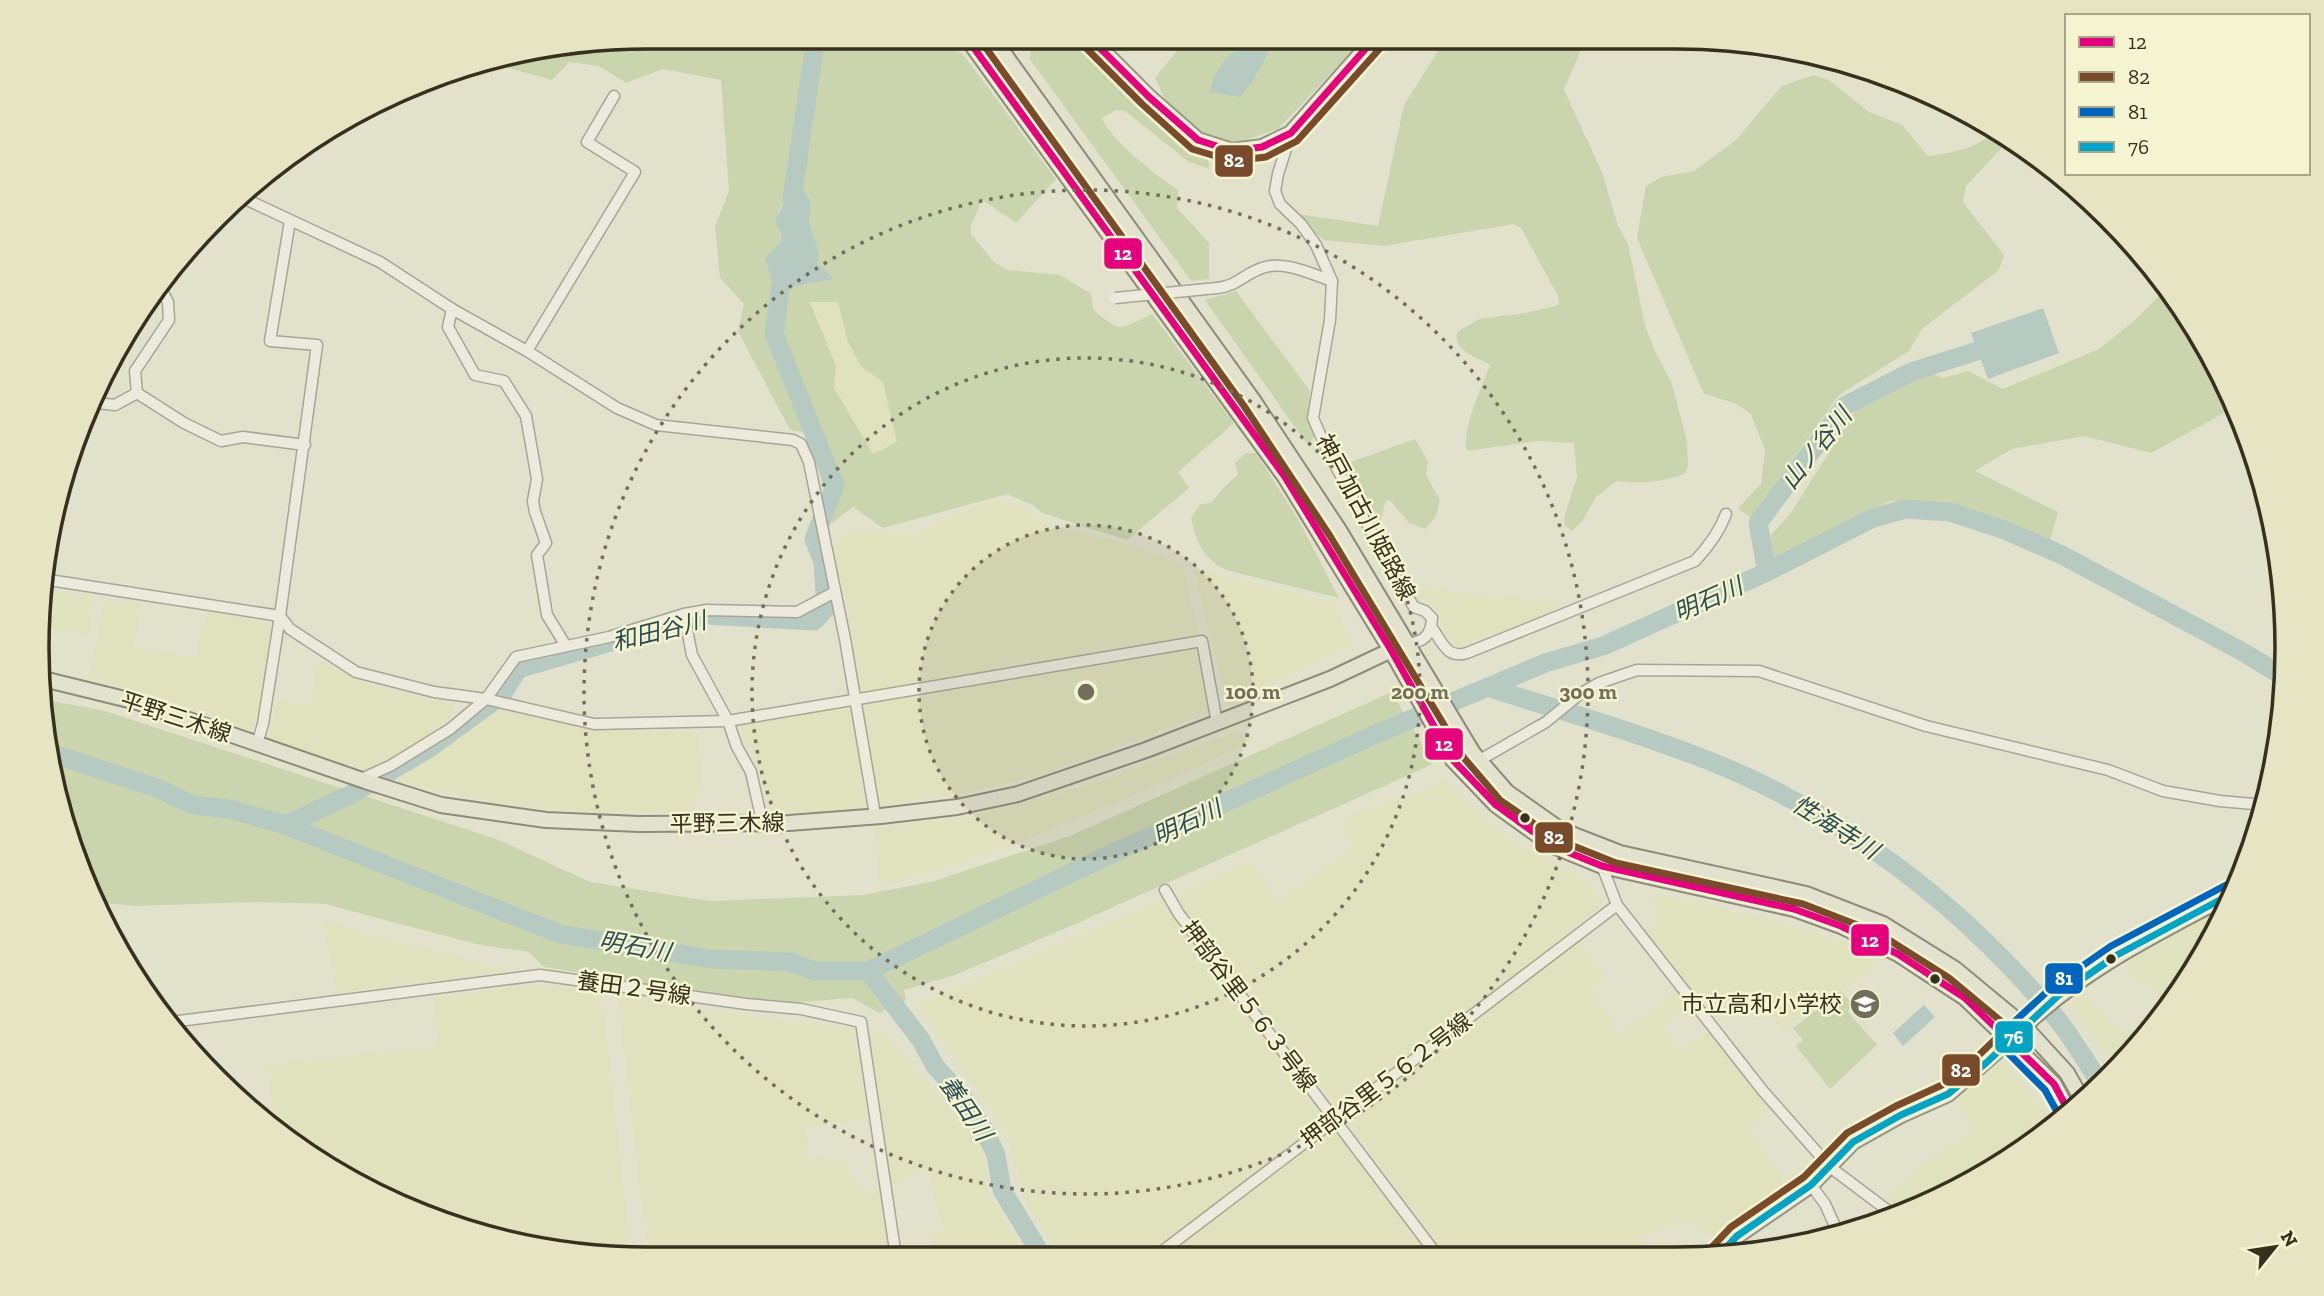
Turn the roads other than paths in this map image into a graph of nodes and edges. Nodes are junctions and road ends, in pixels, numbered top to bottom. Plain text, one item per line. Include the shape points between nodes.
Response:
1 (975, 49) edge
2 (982, 49) edge
3 (1004, 49) edge
4 (1101, 49) edge
5 (1366, 49) edge
6 (977, 52) junction
7 (614, 96) dead end
8 (1291, 133) junction
9 (249, 201) edge
10 (290, 221) junction
11 (1332, 281) junction
12 (164, 295) edge
13 (1115, 298) dead end
14 (452, 309) junction
15 (527, 351) junction
16 (137, 393) junction
17 (102, 404) edge
18 (305, 444) junction
19 (1726, 514) dead end
20 (53, 581) edge
21 (835, 592) junction
22 (684, 614) junction
23 (280, 616) junction
24 (1432, 628) junction
25 (1406, 644) junction
26 (566, 646) junction
27 (1391, 650) junction
28 (50, 681) edge
29 (856, 698) junction
30 (486, 699) junction
31 (728, 721) junction
32 (1217, 723) junction
33 (257, 744) junction
34 (1475, 757) junction
35 (367, 782) junction
36 (2255, 804) edge
37 (876, 815) junction
38 (762, 821) junction
39 (1602, 866) junction
40 (1164, 890) dead end
41 (2218, 901) edge
42 (1617, 905) junction
43 (179, 1021) edge
44 (2024, 1027) junction
45 (2010, 1041) junction
46 (2078, 1092) edge
47 (2065, 1103) edge
48 (1336, 1120) junction
49 (1830, 1167) junction
50 (1811, 1185) junction
51 (1885, 1209) edge
52 (1835, 1226) edge
53 (1729, 1245) edge
54 (896, 1247) edge
55 (1168, 1247) edge
56 (1431, 1247) edge

1 - 6 main road, 神戸加古川姫路線
2 - 6 street
3 - 25 main road, 神戸加古川姫路線 via 1260,410 1339,530
4 - 8 street, 神戸加古川姫路線 via 1198,140 1232,151 1262,147
5 - 8 street, 神戸加古川姫路線
6 - 27 main road, 神戸加古川姫路線 via 1285,477
7 - 15 street via 587,142 635,172
8 - 11 street, 神戸加古川姫路線 via 1275,191 1280,204 1316,245
9 - 10 street
10 - 14 street via 380,262
10 - 18 street via 270,341 317,345
11 - 13 street, bridge via 1289,267 1263,267 1231,286
11 - 24 street, 神戸加古川姫路線 via 1313,418 1399,583 1414,607 1432,618
12 - 16 street via 169,320 135,371
14 - 15 street
14 - 26 street via 448,327 475,375 504,381 526,416 537,479 533,501 546,543 537,555 547,615
15 - 21 street via 617,408 656,425 801,444 809,463
16 - 17 street via 115,405
16 - 18 street via 221,441 243,437
18 - 23 street
19 - 24 street via 1719,531 1695,561 1467,653 1450,654
20 - 23 street
21 - 22 street via 797,612 707,610
21 - 29 street
22 - 26 street
22 - 31 street via 692,655
23 - 30 street via 290,629 356,672 434,692
23 - 33 street
24 - 25 street via 1419,642
25 - 27 main road, 平野三木線
25 - 34 main road, 神戸加古川姫路線
26 - 30 street via 516,657
27 - 32 main road, 平野三木線
27 - 39 main road, 神戸加古川姫路線 via 1453,760 1496,805 1553,846
28 - 33 main road, 平野三木線 via 137,702
29 - 31 street
29 - 32 street via 1202,641
29 - 37 street
30 - 31 street via 594,724
30 - 35 street via 450,729
31 - 38 street via 751,772
32 - 37 main road, 平野三木線 via 1018,794 957,807
33 - 35 main road, 平野三木線
34 - 36 street via 1546,722 1599,683 1637,670 1759,671 1927,726 2108,770 2163,790
34 - 44 main road, 神戸加古川姫路線 via 1507,792 1561,830 1620,853 1806,894 1883,925 1955,969
35 - 38 main road, 平野三木線 via 441,805 546,820 639,824
37 - 38 main road, 平野三木線
39 - 42 street
39 - 45 main road, 神戸加古川姫路線 via 1794,909 1841,926 1898,954 1965,998
40 - 48 street, 押部谷里５６３号線
41 - 44 main road via 2117,955 2059,995
42 - 48 street, 押部谷里５６２号線
42 - 49 street via 1763,1091
43 - 54 street, 養田２号線 via 540,975 801,1009 862,1022
44 - 45 main road
44 - 46 main road, 神戸加古川姫路線 via 2067,1073
45 - 47 main road, 神戸加古川姫路線 via 2053,1084
45 - 49 street via 1948,1094 1853,1142
48 - 55 street, 押部谷里５６２号線
48 - 56 street, 押部谷里５６３号線
49 - 50 street
49 - 51 street
50 - 52 street
50 - 53 street

